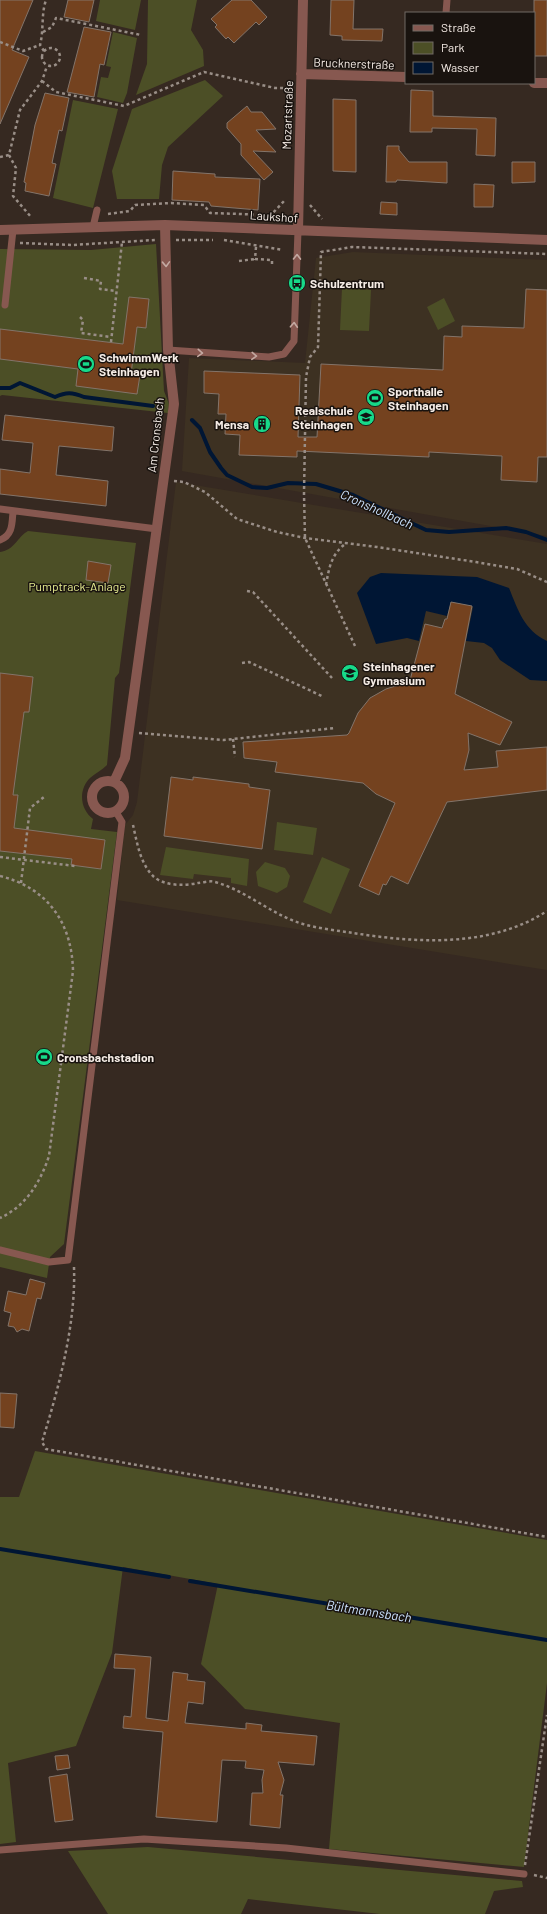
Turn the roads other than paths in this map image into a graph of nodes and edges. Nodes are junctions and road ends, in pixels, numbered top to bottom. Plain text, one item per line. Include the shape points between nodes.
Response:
1 (303, 0) edge
2 (447, 0) edge
3 (446, 12) edge
4 (301, 74) junction
5 (405, 77) edge
6 (535, 82) edge
7 (547, 83) edge
8 (97, 213) road end
9 (165, 225) junction
10 (93, 227) junction
11 (0, 230) edge
12 (13, 230) junction
13 (298, 231) junction
14 (547, 240) edge
15 (5, 305) dead end
16 (168, 350) junction
17 (0, 509) edge
18 (13, 511) junction
19 (157, 529) junction
20 (0, 540) edge
21 (114, 782) junction
22 (116, 812) junction
23 (0, 1250) edge
24 (0, 1850) edge
25 (524, 1874) road end

1 - 4 street, Mozartstraße
2 - 3 lane
4 - 5 street, Brucknerstraße
4 - 13 street, Mozartstraße
6 - 7 street
8 - 10 lane
9 - 10 street, Laukshof
9 - 13 street, Laukshof
9 -> 16 street, Am Cronsbach
10 - 12 street, Laukshof
11 - 12 street, Laukshof
12 - 15 lane
13 - 14 street, Laukshof
16 -> 13 lane via 269,356 284,354 294,341
16 - 19 street, Am Cronsbach via 174,404
17 - 18 lane
18 - 19 lane
18 - 20 lane via 10,531
19 - 21 street, Am Cronsbach via 125,758
21 - 22 street via 124,794 123,804
21 - 22 street via 99,783 91,797 94,806 102,813
22 - 23 lane via 122,822 68,1260 50,1262
24 - 25 lane via 144,1839 286,1848

